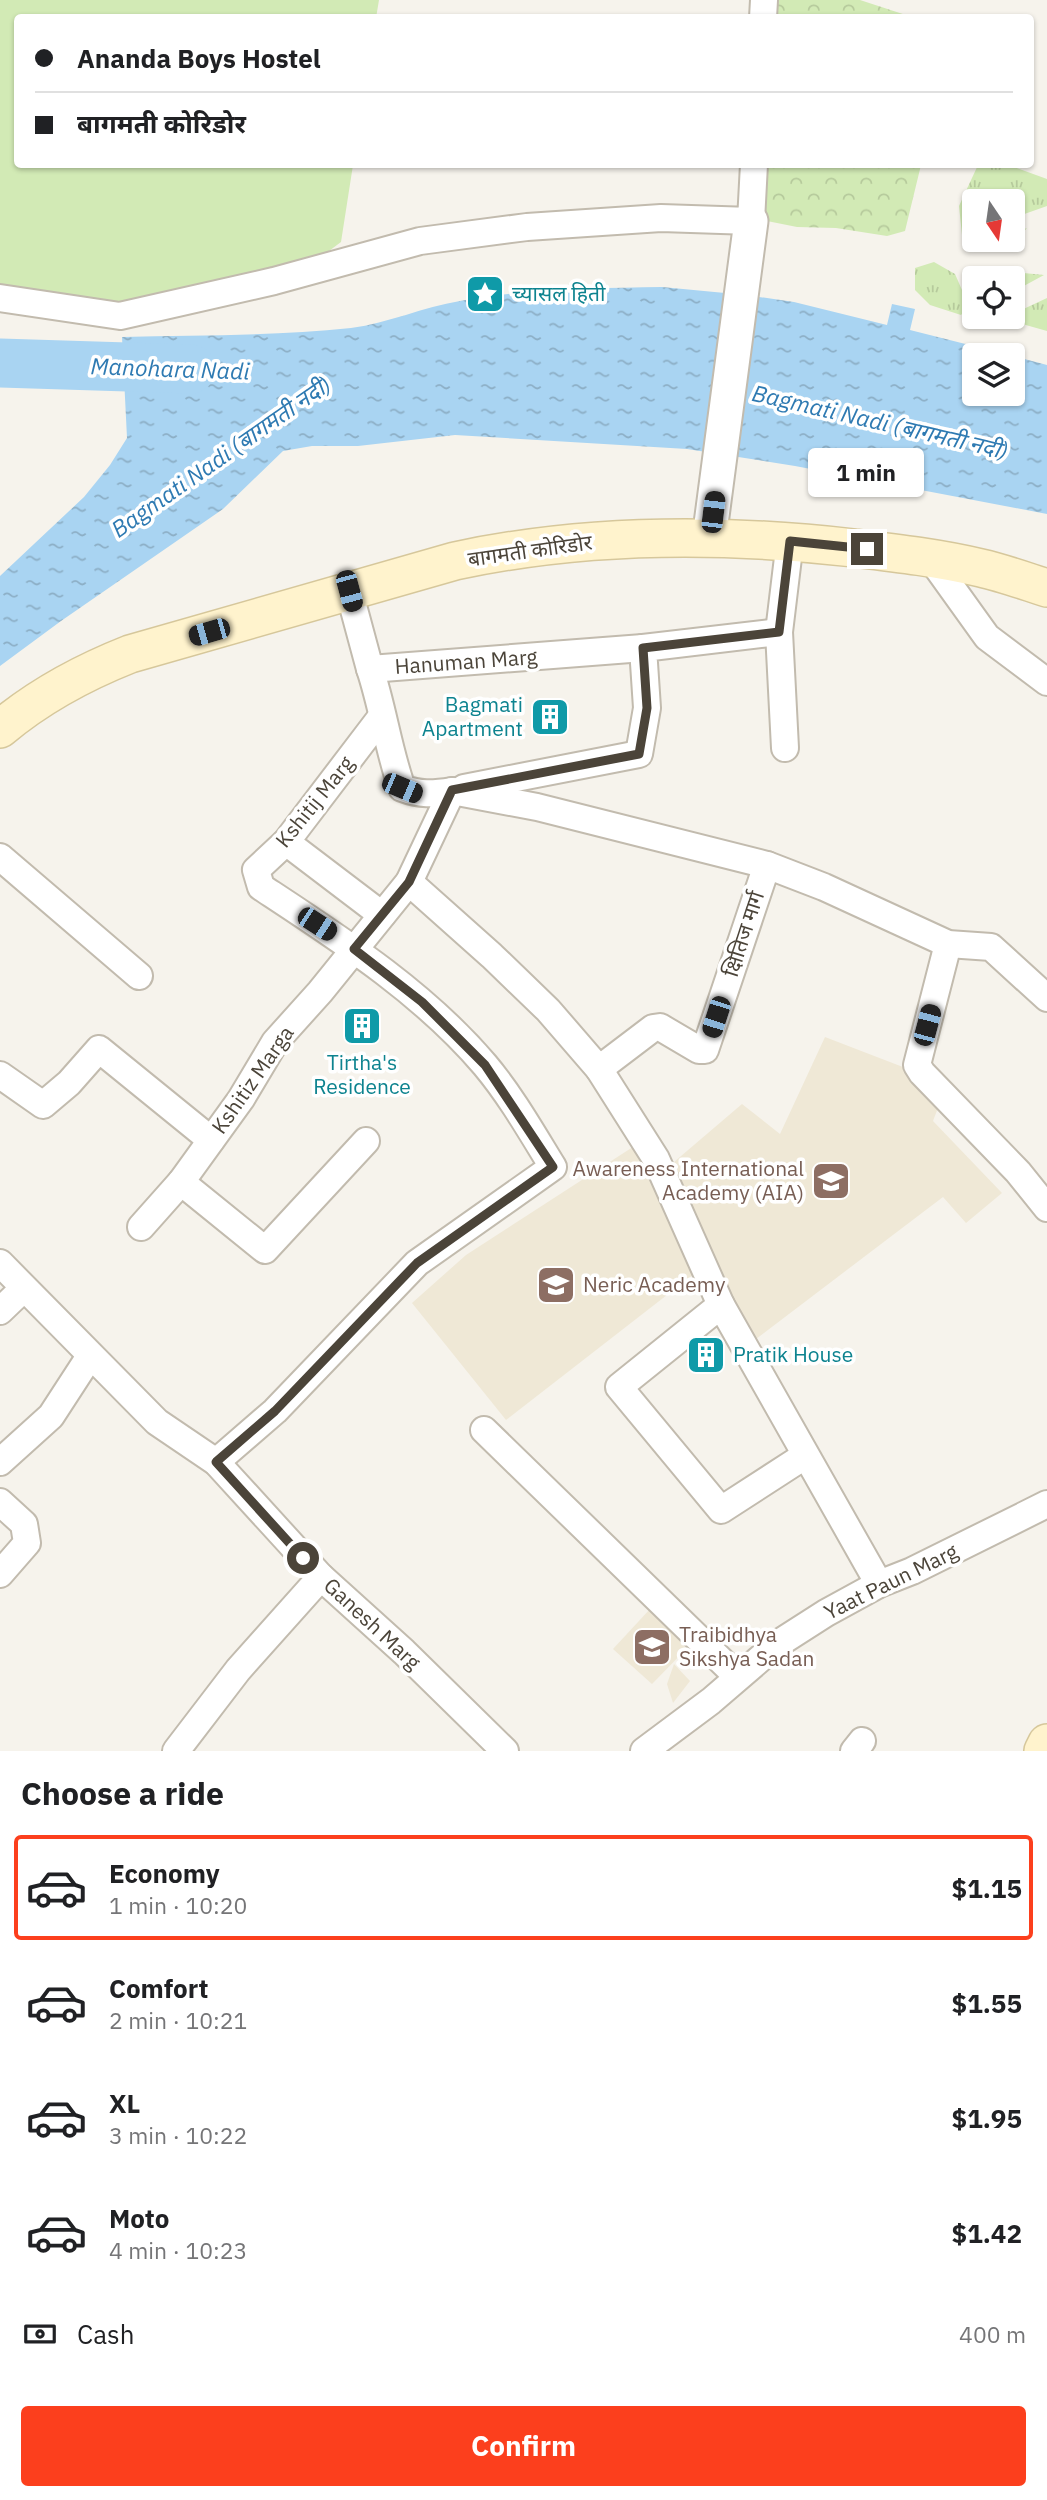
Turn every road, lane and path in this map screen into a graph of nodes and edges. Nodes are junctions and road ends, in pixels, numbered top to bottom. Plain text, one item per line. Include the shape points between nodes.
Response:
1 (754, 168) edge
2 (751, 221) junction
3 (0, 298) edge
4 (709, 539) junction
5 (790, 541) junction
6 (931, 559) junction
7 (1047, 588) edge
8 (349, 591) junction
9 (779, 632) junction
10 (643, 648) junction
11 (370, 669) junction
12 (1047, 682) edge
13 (382, 716) junction
14 (0, 729) edge
15 (785, 748) dead end
16 (452, 790) junction
17 (286, 842) junction
18 (1, 861) edge
19 (767, 865) junction
20 (409, 882) junction
21 (382, 915) junction
22 (948, 944) junction
23 (354, 949) junction
24 (139, 976) dead end
25 (1047, 998) edge
26 (599, 1069) junction
27 (0, 1075) edge
28 (211, 1140) junction
29 (366, 1141) dead end
30 (181, 1182) junction
31 (1047, 1208) edge
32 (141, 1227) dead end
33 (0, 1264) edge
34 (24, 1288) junction
35 (721, 1305) junction
36 (0, 1311) edge
37 (90, 1356) junction
38 (484, 1430) dead end
39 (806, 1455) junction
40 (0, 1462) edge
41 (216, 1462) junction
42 (0, 1502) edge
43 (1047, 1504) edge
44 (0, 1574) edge
45 (321, 1577) junction
46 (879, 1584) junction
47 (738, 1677) junction
48 (1047, 1743) edge
49 (176, 1751) edge
50 (505, 1751) edge
51 (645, 1751) edge
52 (1043, 1751) edge

1 - 2 street
2 - 3 street via 661,218 527,227 420,241 120,316
2 - 4 street
4 - 5 main road, बागमती कोरिडोर
4 - 8 main road, बागमती कोरिडोर via 601,541 507,550
5 - 6 main road, बागमती कोरिडोर
5 - 9 street
6 - 7 main road, बागमती कोरिडोर
6 - 12 street via 986,637
8 - 11 street, Hanuman Marg
8 - 14 main road, बागमती कोरिडोर via 130,654 37,699
9 - 10 street, Hanuman Marg
9 - 15 street
10 - 11 street, Hanuman Marg
10 - 16 street via 647,708 639,754
11 - 13 street
13 - 16 street via 402,788 416,794
13 - 17 street, Kshitij Marg
16 - 19 street
16 - 20 street, Kshitiz Marga
17 - 21 street
17 - 23 street, Kshitij Marg via 256,870 261,887
18 - 24 street
19 - 22 street, क्षितिज मार्ग
19 - 26 street, क्षितिज मार्ग via 705,1051 660,1027 653,1028
20 - 21 street, Kshitiz Marga
20 - 26 street via 548,1010
21 - 23 street, Kshitiz Marga
22 - 25 street, क्षितिज मार्ग via 991,947
22 - 31 street via 917,1065
23 - 28 street, Kshitiz Marga via 275,1042
23 - 41 street via 422,1002 485,1065 553,1167 417,1263 275,1411
26 - 35 street via 656,1159
27 - 28 street via 43,1105 99,1049
28 - 30 street, Kshitiz Marga
29 - 30 street via 265,1250
30 - 32 street, Kshitiz Marga
33 - 34 street, Ganesh Marg
34 - 36 street
34 - 37 street, Ganesh Marg
35 - 39 street
35 - 39 street via 619,1387 721,1510
37 - 40 street via 51,1416
37 - 41 street, Ganesh Marg via 157,1422
38 - 47 street
39 - 46 street
41 - 45 street, Ganesh Marg
42 - 44 street via 24,1524 27,1543
43 - 46 street, Yaat Paun Marg
45 - 49 street via 238,1670
45 - 50 street, Ganesh Marg
46 - 47 street, Yaat Paun Marg via 776,1644
47 - 51 street, Yaat Paun Marg
48 - 52 main road

